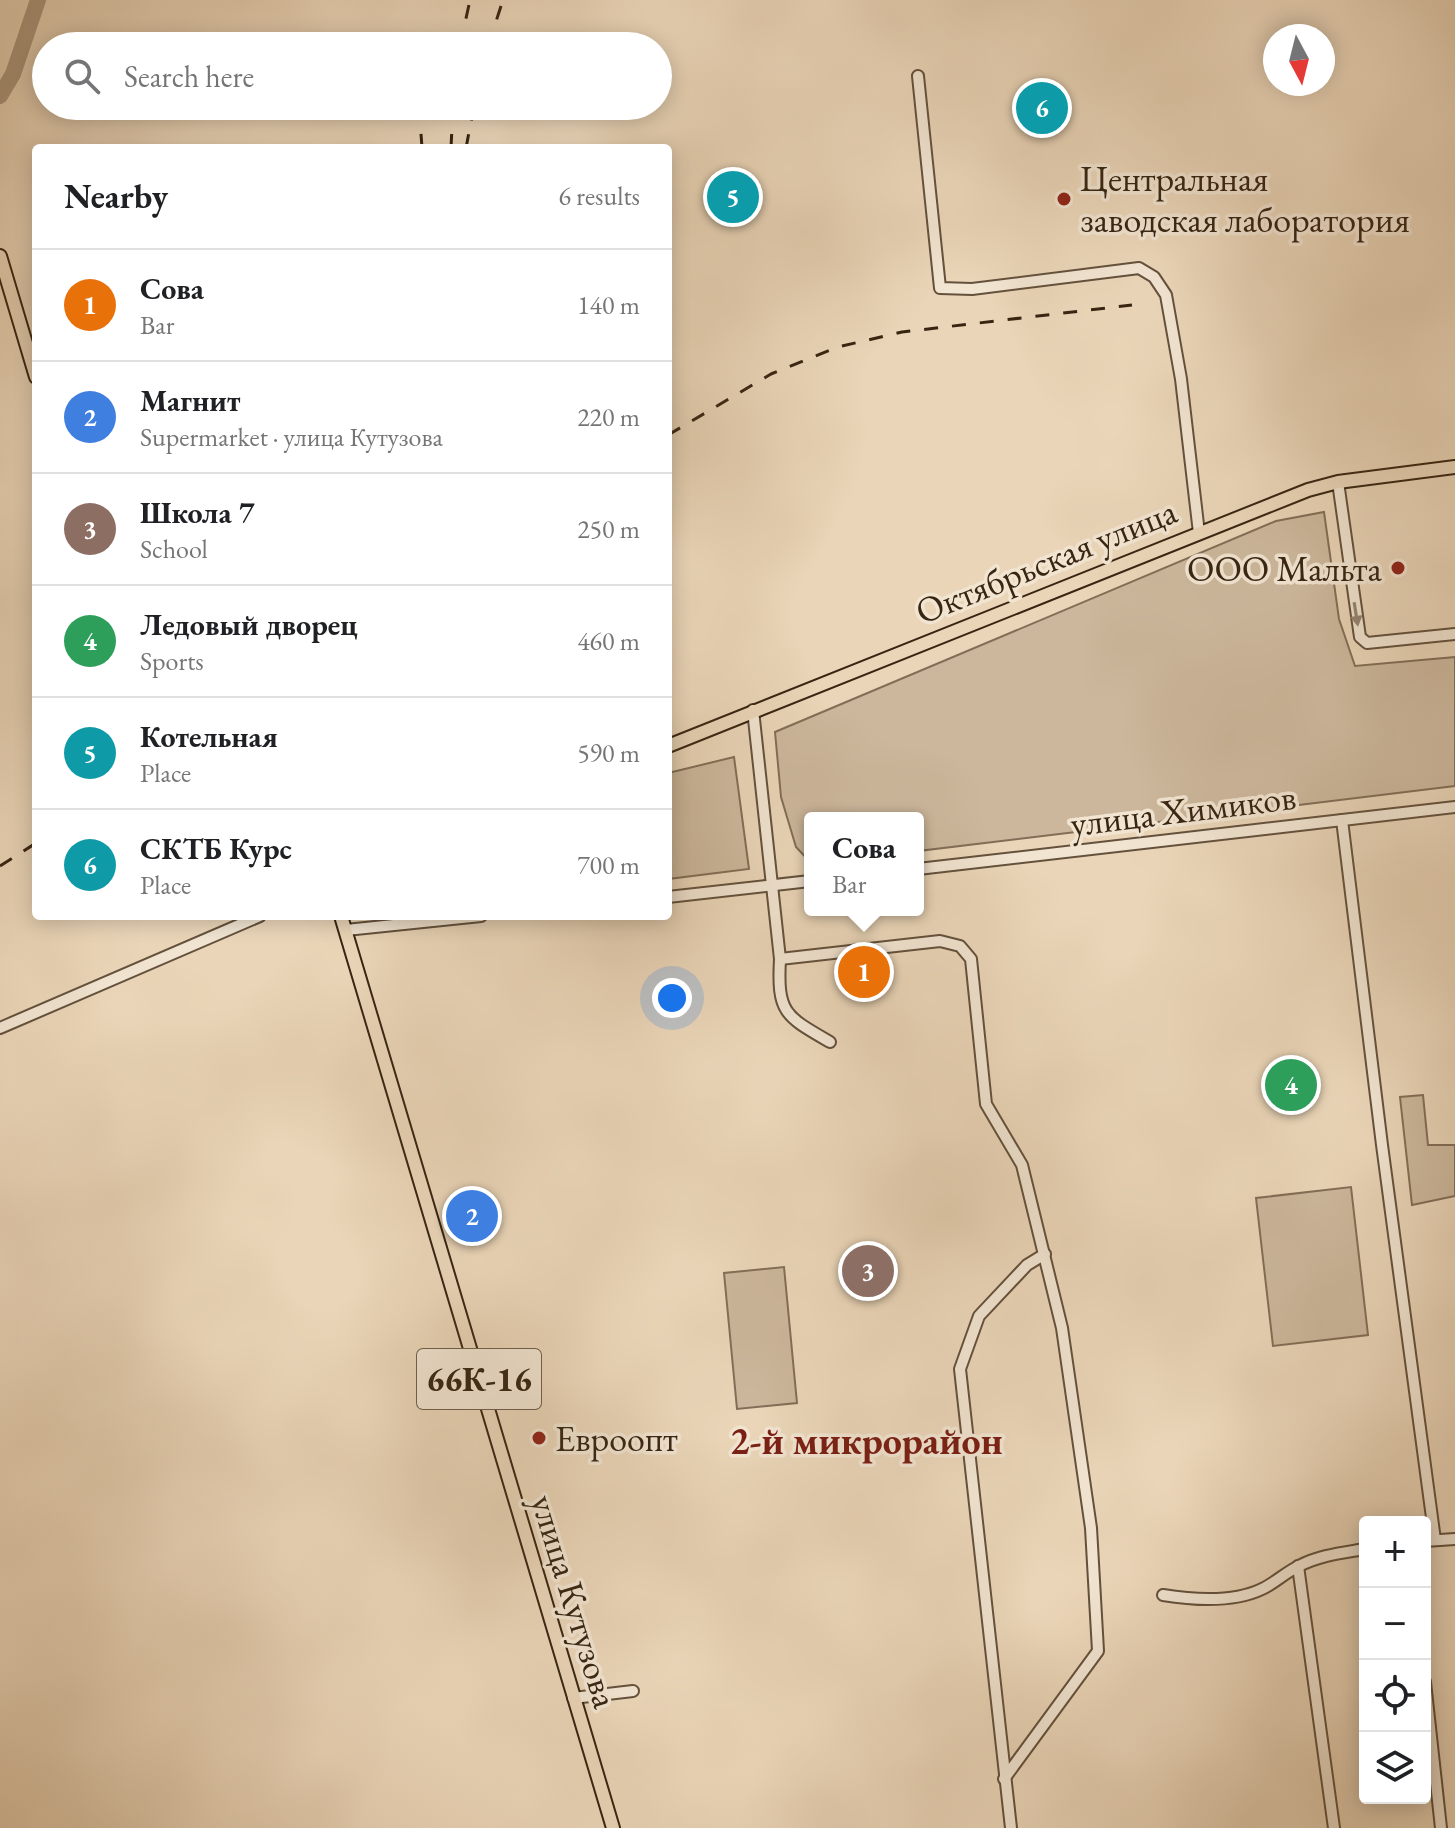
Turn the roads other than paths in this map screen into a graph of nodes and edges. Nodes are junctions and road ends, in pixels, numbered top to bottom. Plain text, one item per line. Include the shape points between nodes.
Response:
1 (918, 76) dead end
2 (0, 256) edge
3 (32, 364) edge
4 (1455, 467) edge
5 (1338, 482) junction
6 (1199, 533) junction
7 (1455, 634) edge
8 (753, 710) junction
9 (672, 744) edge
10 (1455, 807) edge
11 (1342, 820) junction
12 (924, 868) edge
13 (804, 882) edge
14 (772, 886) junction
15 (672, 897) edge
16 (251, 920) edge
17 (342, 920) edge
18 (442, 920) edge
19 (346, 930) junction
20 (780, 959) junction
21 (0, 1028) edge
22 (830, 1042) dead end
23 (1045, 1254) junction
24 (1427, 1516) edge
25 (1455, 1539) edge
26 (1431, 1541) edge
27 (1359, 1550) edge
28 (1298, 1566) junction
29 (1163, 1595) dead end
30 (633, 1691) dead end
31 (573, 1698) junction
32 (1430, 1732) edge
33 (1004, 1779) junction
34 (613, 1828) edge
35 (1011, 1828) edge
36 (1334, 1828) edge
37 (1441, 1828) edge

1 - 6 street via 940,288 972,289 1139,268 1154,277 1166,295
2 - 3 main road
4 - 5 main road, Октябрьская улица
5 - 6 main road, Октябрьская улица
5 -> 7 street via 1360,637 1367,643
6 - 8 main road, Октябрьская улица
8 - 9 main road, Октябрьская улица
8 - 14 street
10 - 11 street, улица Химиков
11 - 12 street, улица Химиков
11 - 24 street
13 - 14 street
14 - 15 street
14 - 20 street
16 - 21 street
17 - 19 main road, 66К-16
18 - 19 street
19 - 31 main road, улица Кутузова / 66К-16
20 - 22 street via 782,1005 797,1023
20 - 23 street via 940,941 960,946 971,959 986,1104 1022,1165
23 - 33 street via 1027,1265 979,1316 960,1369
23 - 33 street via 1062,1328 1091,1528 1098,1651
25 - 26 street
27 - 28 street
28 - 29 street via 1249,1593 1188,1599
28 - 36 street
30 - 31 street
31 - 34 main road, улица Кутузова / 66К-16
32 - 37 street
33 - 35 street

